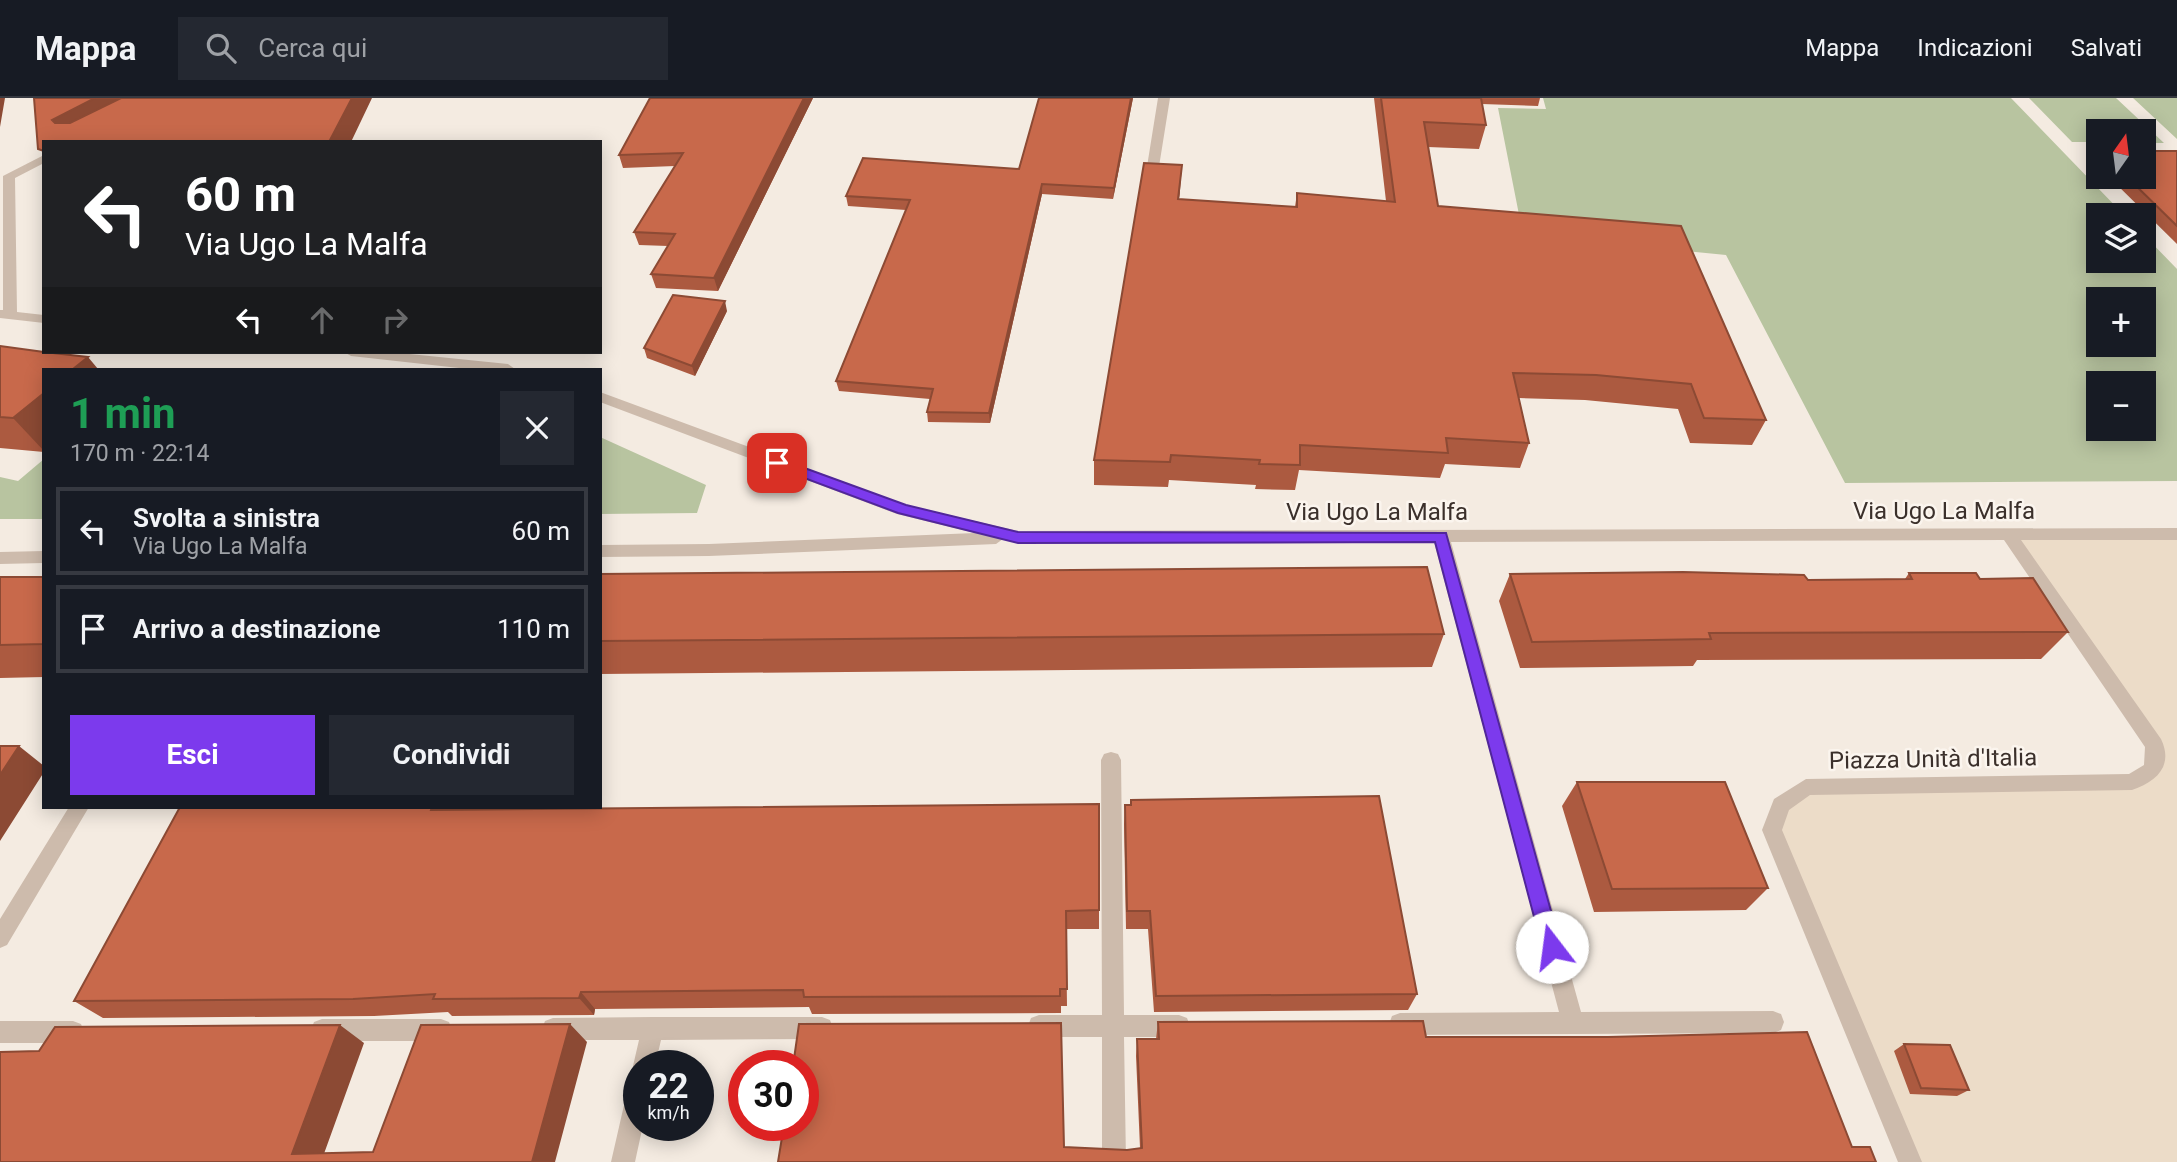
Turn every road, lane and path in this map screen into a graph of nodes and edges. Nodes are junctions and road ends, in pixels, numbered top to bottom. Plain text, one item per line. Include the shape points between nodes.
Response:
1 (1164, 98) edge
2 (42, 159) edge
3 (1152, 179) edge
4 (5, 315) edge
5 (42, 319) edge
6 (371, 354) edge
7 (499, 368) edge
8 (602, 398) edge
9 (2177, 534) edge
10 (2009, 535) junction
11 (1018, 537) junction
12 (1441, 537) junction
13 (602, 551) edge
14 (42, 557) edge
15 (0, 558) edge
16 (1111, 760) dead end
17 (78, 809) edge
18 (0, 938) edge
19 (1773, 1022) dead end
20 (1573, 1023) junction
21 (1377, 1024) edge
22 (1112, 1026) junction
23 (1195, 1026) edge
24 (847, 1027) edge
25 (1014, 1027) edge
26 (653, 1028) junction
27 (528, 1029) edge
28 (306, 1030) edge
29 (458, 1030) edge
30 (0, 1032) edge
31 (97, 1032) edge
32 (648, 1050) edge
33 (628, 1141) edge
34 (623, 1162) edge
35 (1114, 1162) edge
36 (1910, 1162) edge

1 - 3 street
2 - 4 street via 9,176
4 - 5 street
6 - 7 street
8 - 11 street, Via Ugo La Malfa via 903,510
9 - 10 street, Via Ugo La Malfa
10 - 12 street, Via Ugo La Malfa
10 - 36 street, Piazza Unità d'Italia via 2154,746 2154,768 2132,782 1806,787 1782,805 1772,830
11 - 12 street, Via Ugo La Malfa
11 - 13 street
12 - 20 street
14 - 15 street
16 - 22 street
17 - 18 street
19 - 20 street
20 - 21 street
22 - 23 street
22 - 25 street
22 - 35 street
24 - 26 street
26 - 27 street
26 - 32 street
28 - 29 street
30 - 31 street
33 - 34 street

